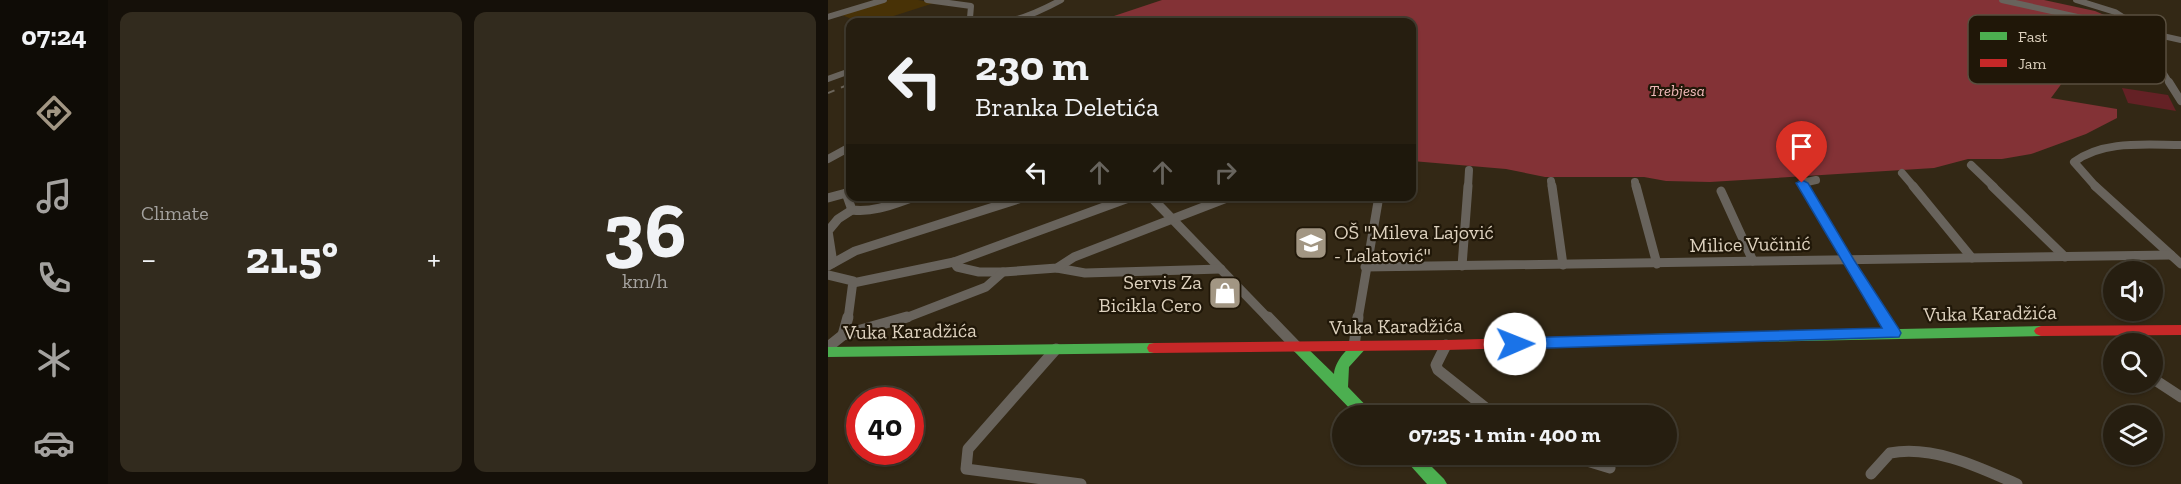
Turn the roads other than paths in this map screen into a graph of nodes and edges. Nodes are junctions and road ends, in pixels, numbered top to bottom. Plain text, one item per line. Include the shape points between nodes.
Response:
1 (884, 0) edge
2 (927, 0) edge
3 (1061, 0) edge
4 (2002, 0) edge
5 (2076, 0) edge
6 (2066, 15) edge
7 (2120, 15) edge
8 (828, 17) edge
9 (970, 18) edge
10 (1014, 18) edge
11 (2166, 37) edge
12 (2181, 40) edge
13 (846, 73) edge
14 (2166, 78) edge
15 (828, 80) edge
16 (2181, 101) edge
17 (2181, 145) edge
18 (846, 149) edge
19 (828, 159) edge
20 (1971, 165) dead end
21 (1469, 170) dead end
22 (1902, 173) dead end
23 (1816, 180) dead end
24 (1551, 181) dead end
25 (1635, 182) dead end
26 (1721, 191) dead end
27 (846, 194) edge
28 (828, 198) edge
29 (850, 201) edge
30 (901, 201) edge
31 (1012, 201) edge
32 (1120, 201) edge
33 (1155, 201) edge
34 (1219, 201) edge
35 (1378, 201) edge
36 (852, 210) junction
37 (1172, 219) junction
38 (2171, 255) junction
39 (2065, 256) junction
40 (1972, 258) junction
41 (1846, 260) junction
42 (955, 261) junction
43 (1754, 261) junction
44 (831, 264) edge
45 (1658, 264) junction
46 (2181, 264) edge
47 (1563, 265) junction
48 (1462, 266) junction
49 (1365, 267) junction
50 (1057, 268) junction
51 (1221, 269) junction
52 (1003, 272) junction
53 (828, 275) edge
54 (853, 283) junction
55 (2181, 330) edge
56 (1893, 333) junction
57 (843, 335) junction
58 (1446, 345) junction
59 (1358, 346) junction
60 (828, 347) edge
61 (1297, 347) junction
62 (1056, 349) junction
63 (828, 352) edge
64 (2163, 385) edge
65 (1340, 388) junction
66 (2181, 397) edge
67 (1357, 405) edge
68 (1482, 405) edge
69 (1419, 465) edge
70 (1600, 465) edge
71 (1610, 468) dead end
72 (1871, 474) dead end
73 (1081, 484) edge
74 (1438, 484) edge
75 (2017, 484) edge

1 - 8 street
2 - 9 street via 971,6
3 - 10 street
4 - 6 street
5 - 7 street
11 - 12 street
13 - 15 street
14 - 16 street
17 - 38 street via 2107,146 2074,162 2103,195
18 - 19 street
20 - 39 street
21 - 48 street
22 - 40 street
23 - 41 street via 1802,183
24 - 47 street
25 - 45 street
26 - 43 street
27 - 28 street
29 - 36 street
30 - 36 street via 875,209
31 - 44 street via 855,251
32 - 42 street
33 - 37 street
34 - 37 street
35 - 49 street
36 - 44 street via 828,231
37 - 50 street via 1074,257
37 - 51 street
38 - 39 street, Milice Vučinić
38 - 46 street
39 - 40 street, Milice Vučinić
40 - 41 street, Milice Vučinić
41 - 43 street, Milice Vučinić
41 - 56 street
42 - 52 street via 957,267 966,270
42 - 54 street
43 - 45 street, Milice Vučinić
45 - 47 street, Milice Vučinić
47 - 48 street, Milice Vučinić
48 - 49 street, Milice Vučinić
49 - 59 street
50 - 51 street via 1085,273
50 - 52 street
51 - 61 street
52 - 57 street via 972,292 902,319
53 - 54 street
54 - 57 street
55 - 56 street, Vuka Karadžića
56 - 58 street, Vuka Karadžića
57 - 60 street
58 - 59 street, Vuka Karadžića
58 - 68 street via 1436,365 1438,370
59 - 61 street, Vuka Karadžića
59 - 65 street via 1342,365
61 - 62 street, Vuka Karadžića
61 - 65 street
62 - 63 street, Vuka Karadžića
62 - 73 street via 968,449 966,469
64 - 66 street
65 - 67 street
69 - 74 street
70 - 71 street
72 - 75 street via 1888,454 1908,450 1951,458

